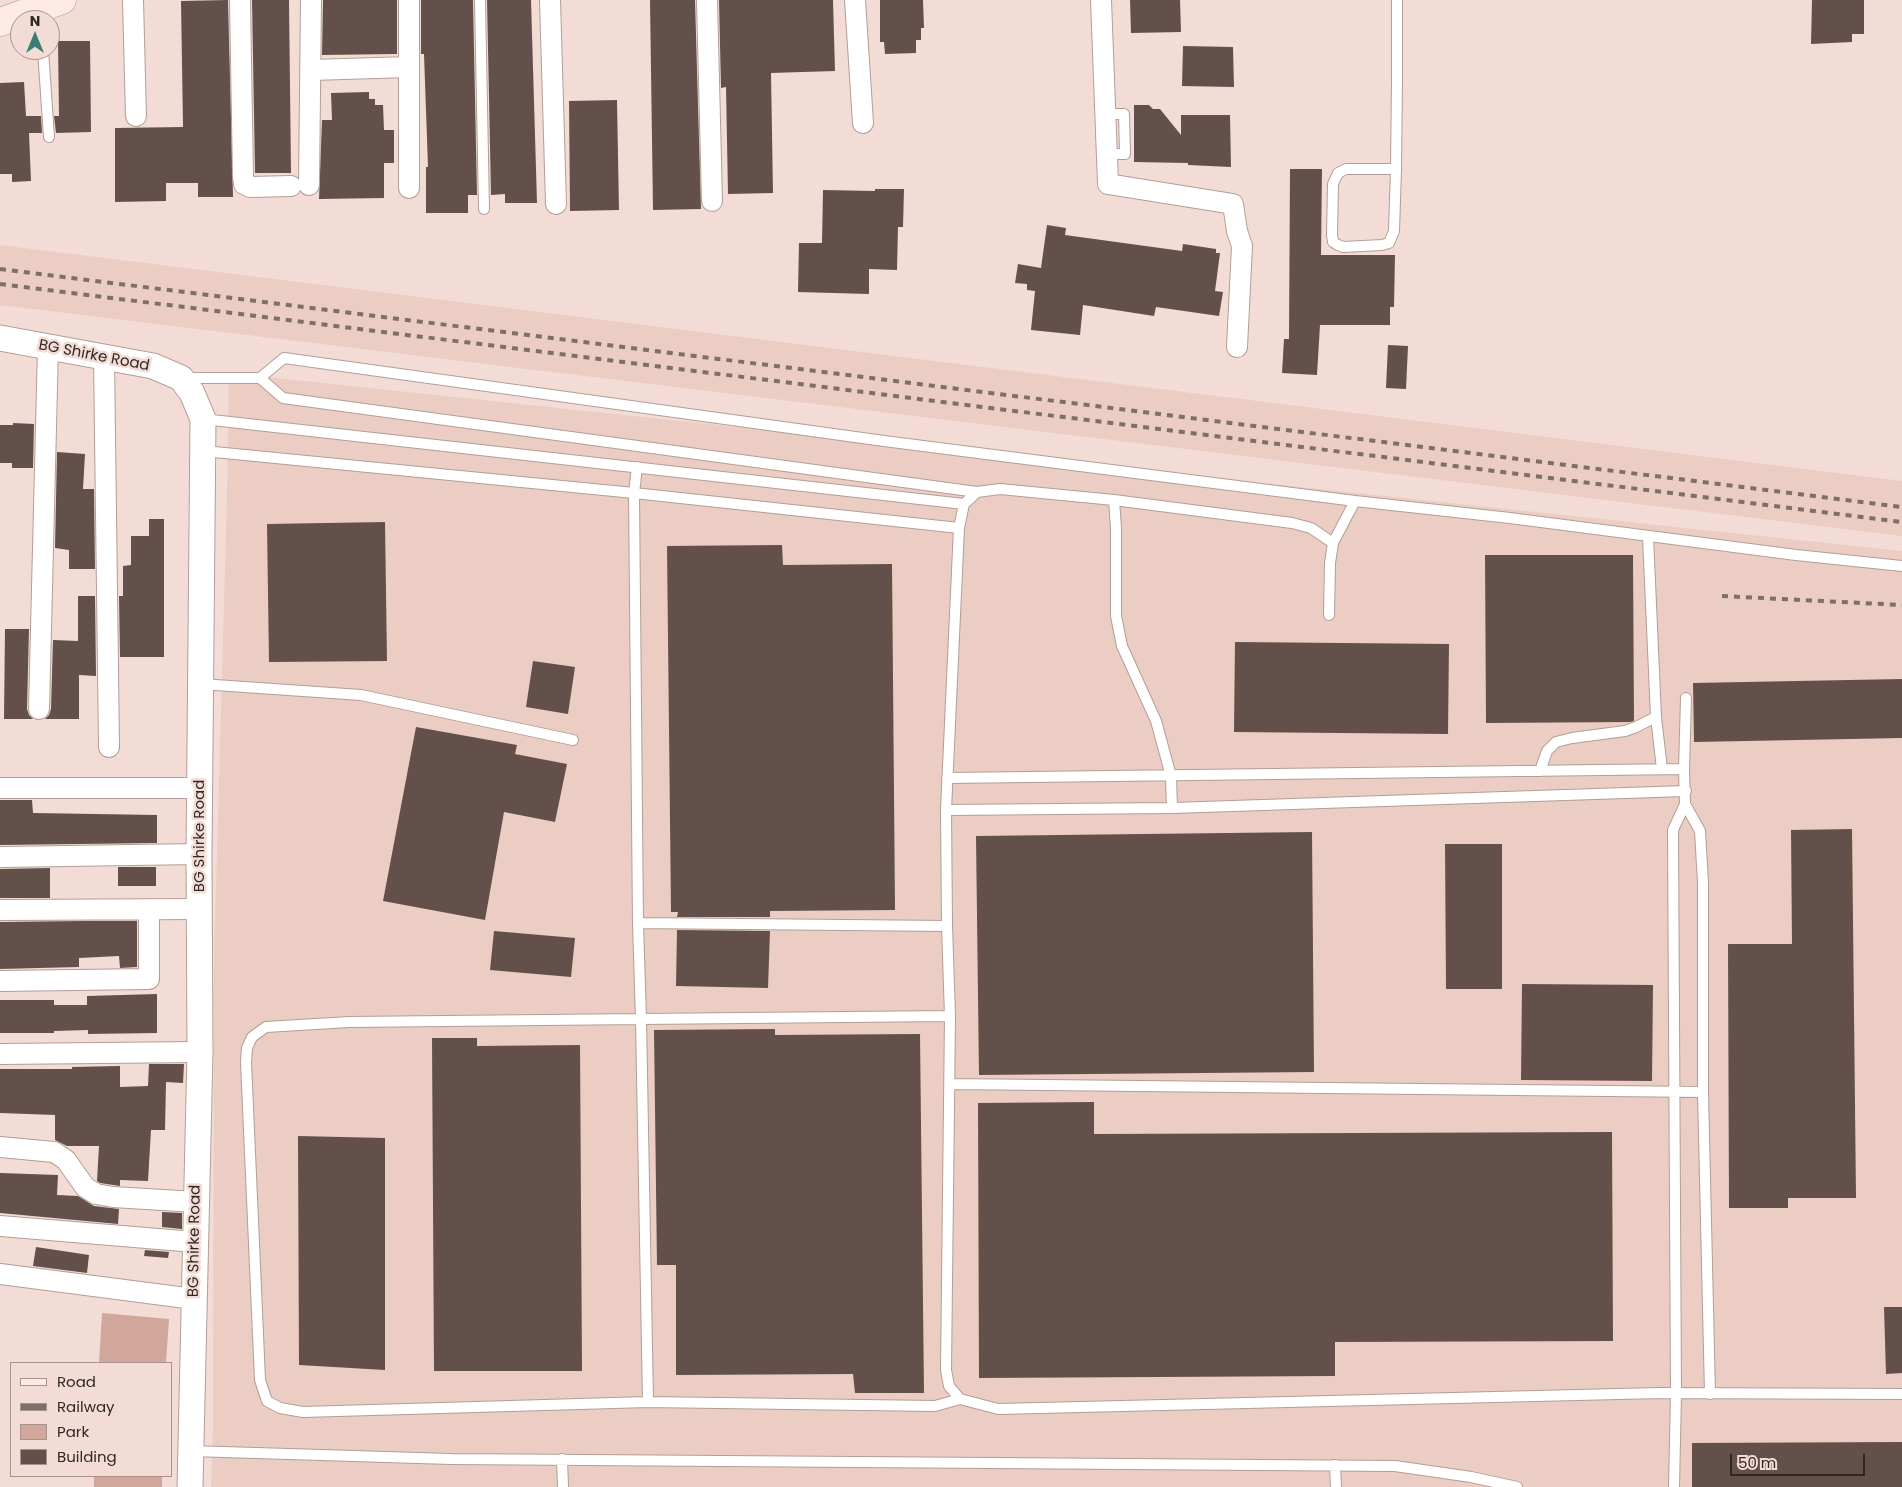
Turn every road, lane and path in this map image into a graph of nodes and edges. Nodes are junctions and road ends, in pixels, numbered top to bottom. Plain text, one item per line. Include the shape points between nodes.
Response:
1 (62, 0) edge
2 (80, 0) edge
3 (133, 0) edge
4 (240, 0) edge
5 (311, 0) edge
6 (409, 0) edge
7 (480, 0) edge
8 (550, 0) edge
9 (707, 0) edge
10 (855, 0) edge
11 (1101, 0) edge
12 (1397, 0) edge
13 (48, 10) edge
14 (0, 22) edge
15 (44, 60) edge
16 (410, 68) junction
17 (311, 70) junction
18 (136, 116) dead end
19 (863, 124) dead end
20 (50, 137) dead end
21 (1396, 169) junction
22 (410, 188) dead end
23 (712, 201) dead end
24 (556, 204) dead end
25 (484, 209) dead end
26 (0, 338) edge
27 (48, 347) junction
28 (1237, 347) dead end
29 (104, 357) junction
30 (181, 378) junction
31 (260, 378) junction
32 (204, 419) junction
33 (203, 451) junction
34 (637, 467) junction
35 (634, 492) junction
36 (977, 492) junction
37 (1114, 500) junction
38 (1355, 501) junction
39 (964, 504) junction
40 (959, 528) junction
41 (1648, 537) junction
42 (1333, 543) junction
43 (1902, 566) edge
44 (1329, 615) dead end
45 (201, 684) junction
46 (1686, 698) dead end
47 (39, 709) dead end
48 (1656, 717) junction
49 (573, 740) dead end
50 (109, 747) dead end
51 (1662, 769) junction
52 (1684, 769) junction
53 (1540, 771) junction
54 (1171, 776) junction
55 (947, 778) junction
56 (0, 788) edge
57 (200, 788) junction
58 (1686, 791) junction
59 (1685, 804) junction
60 (1172, 808) junction
61 (946, 810) junction
62 (200, 854) junction
63 (0, 857) edge
64 (200, 909) junction
65 (0, 910) edge
66 (149, 910) junction
67 (638, 923) junction
68 (947, 926) junction
69 (0, 981) edge
70 (950, 1016) junction
71 (641, 1018) junction
72 (200, 1052) junction
73 (0, 1054) edge
74 (950, 1084) junction
75 (1673, 1092) junction
76 (1703, 1092) junction
77 (0, 1147) edge
78 (196, 1202) junction
79 (0, 1226) edge
80 (196, 1242) junction
81 (0, 1274) edge
82 (194, 1299) junction
83 (1676, 1394) junction
84 (1710, 1394) junction
85 (1902, 1394) edge
86 (960, 1399) junction
87 (648, 1402) junction
88 (190, 1451) junction
89 (562, 1460) junction
90 (1335, 1466) junction
91 (190, 1487) edge
92 (563, 1487) edge
93 (1336, 1487) edge
94 (1517, 1487) edge
95 (1674, 1487) edge

1 - 14 main road
2 - 13 main road
3 - 18 street
4 - 17 street via 244,184 250,187 300,186
5 - 17 street
6 - 16 street
7 - 25 lane
8 - 24 street
9 - 23 street
10 - 19 street
11 - 28 street via 1108,184 1233,204 1242,246
12 - 21 lane
15 - 20 lane
16 - 17 street
16 - 22 street
21 - 21 lane via 1394,231 1389,243 1343,247 1333,242 1333,184 1338,173 1346,169
26 - 27 street, BG Shirke Road
27 - 29 street, BG Shirke Road
27 - 47 street
29 - 30 street, BG Shirke Road via 153,366
29 - 50 street
30 - 31 lane
30 - 32 street, BG Shirke Road
31 - 36 lane via 283,398
31 - 38 lane via 284,358 884,441
32 - 33 street, BG Shirke Road
32 - 34 lane
33 - 35 lane
33 - 45 street, BG Shirke Road
34 - 35 lane
34 - 39 lane
35 - 40 lane
35 - 67 lane
36 - 37 lane via 1000,489
36 - 39 lane
37 - 42 lane via 1292,523 1311,528
37 - 54 lane via 1116,616 1122,646 1156,721
38 - 41 lane
38 - 42 lane
39 - 40 lane
40 - 55 lane
41 - 43 lane
41 - 48 lane
42 - 44 lane
45 - 49 lane via 362,695
45 - 57 street, BG Shirke Road
46 - 52 lane
48 - 51 lane
48 - 53 lane via 1625,731 1556,742 1547,751
51 - 52 lane
51 - 53 lane
52 - 58 lane
53 - 54 lane
54 - 55 lane
54 - 60 lane
55 - 61 lane
56 - 57 street
57 - 62 street, BG Shirke Road
58 - 59 lane
58 - 60 lane
59 - 75 lane via 1673,830
59 - 76 lane via 1700,831
60 - 61 lane
61 - 68 lane
62 - 63 street
62 - 64 street, BG Shirke Road
64 - 66 street
64 - 72 street, BG Shirke Road
65 - 66 street
66 - 69 street via 149,979
67 - 68 lane
67 - 71 lane
68 - 70 lane
70 - 71 lane
70 - 74 lane
71 - 87 lane
71 - 87 lane via 350,1022 266,1027 252,1037 246,1062 260,1380 267,1401 280,1408 303,1412
72 - 73 street
72 - 78 street, BG Shirke Road
74 - 75 lane
74 - 86 lane via 946,1370 949,1386
75 - 76 lane
75 - 83 lane
76 - 84 lane
77 - 78 street via 54,1152 66,1160 85,1187 96,1194
78 - 80 street, BG Shirke Road
79 - 80 street
80 - 82 street, BG Shirke Road
81 - 82 street
82 - 88 street, BG Shirke Road
83 - 84 lane
83 - 86 lane via 998,1408
83 - 95 lane
84 - 85 lane
86 - 87 lane via 935,1406
88 - 89 lane
88 - 91 street, BG Shirke Road
89 - 90 lane
89 - 92 lane
90 - 93 lane
90 - 94 lane via 1395,1466

